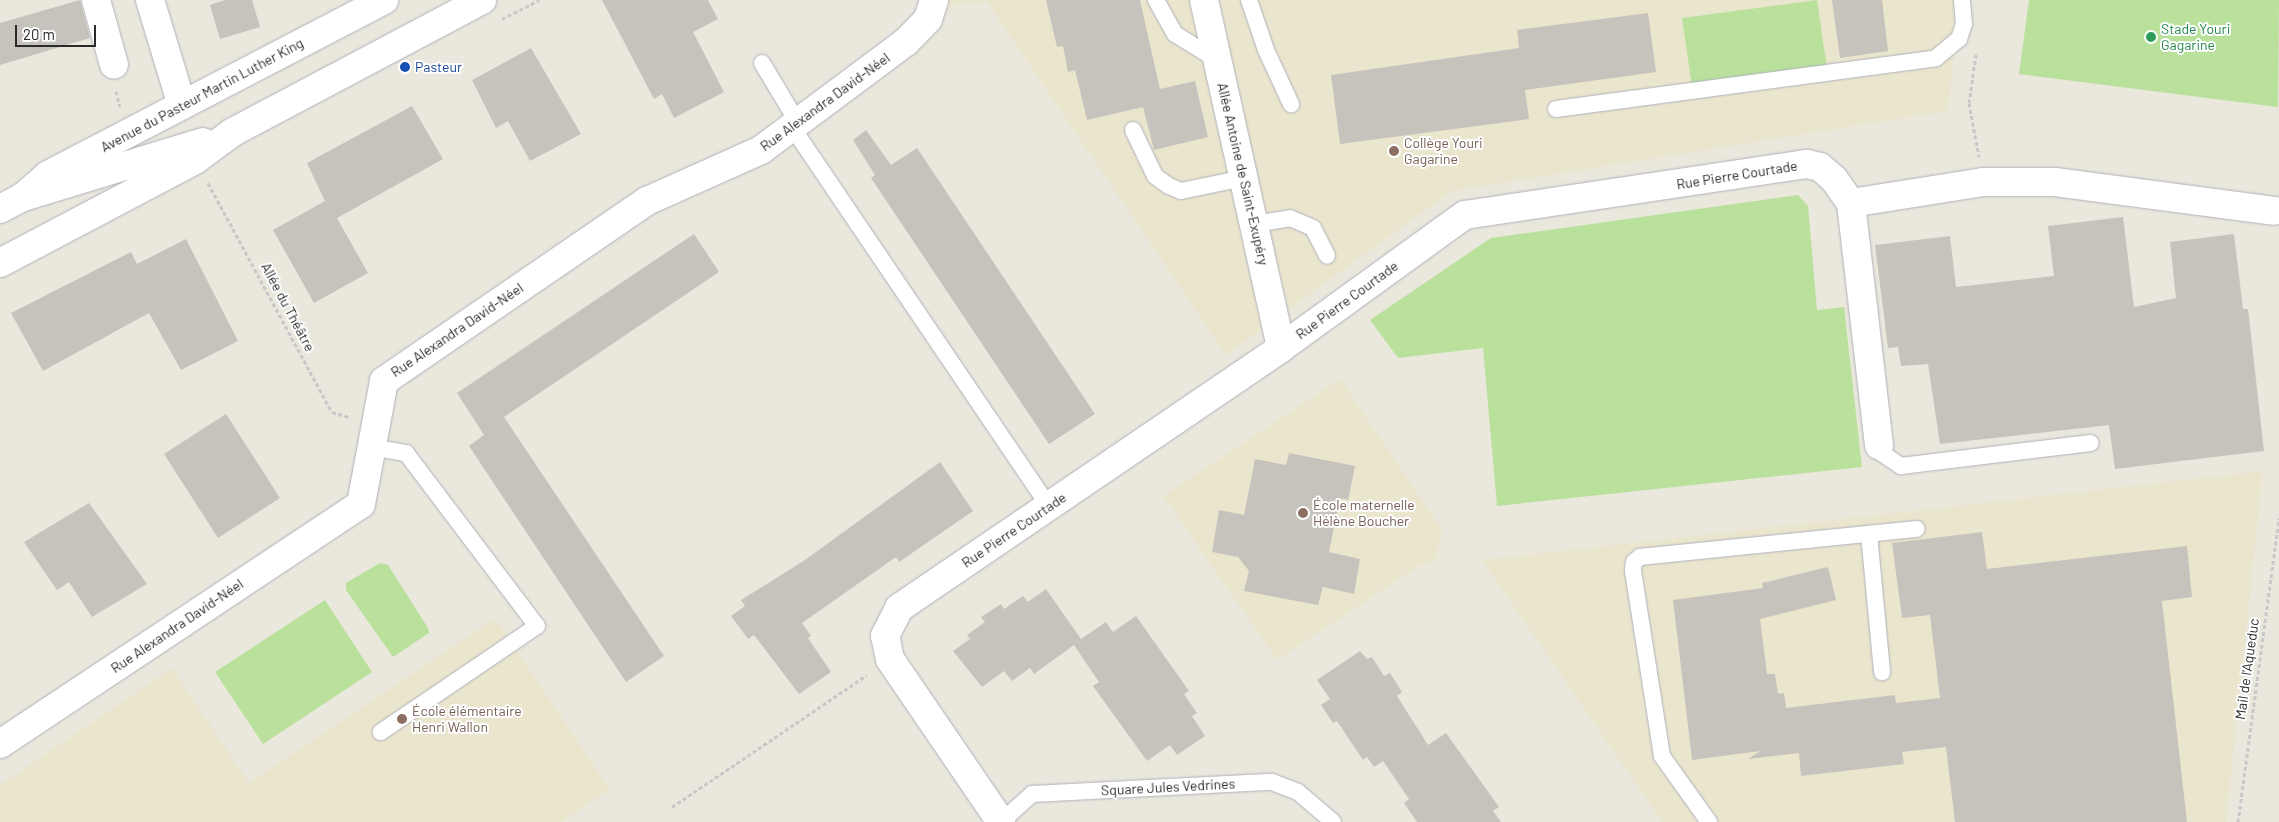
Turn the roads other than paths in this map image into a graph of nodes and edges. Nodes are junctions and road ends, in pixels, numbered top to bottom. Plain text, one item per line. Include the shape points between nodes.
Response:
1 (96, 0) edge
2 (150, 0) edge
3 (482, 0) edge
4 (934, 0) edge
5 (1156, 0) edge
6 (1204, 0) edge
7 (1249, 0) edge
8 (1962, 0) edge
9 (372, 3) edge
10 (1217, 60) junction
11 (762, 63) dead end
12 (114, 74) road end
13 (1292, 104) dead end
14 (182, 105) junction
15 (1556, 109) dead end
16 (795, 125) junction
17 (1133, 130) dead end
18 (233, 132) junction
19 (1244, 178) junction
20 (12, 203) edge
21 (1851, 203) junction
22 (2274, 211) dead end
23 (1254, 224) junction
24 (1327, 256) dead end
25 (0, 262) edge
26 (1281, 348) junction
27 (372, 436) junction
28 (2091, 443) dead end
29 (1879, 445) joint
30 (1049, 506) junction
31 (1917, 529) dead end
32 (1868, 534) junction
33 (1882, 672) dead end
34 (380, 732) dead end
35 (0, 744) edge
36 (1001, 822) edge
37 (1333, 822) edge
38 (1709, 822) edge

1 - 12 street
2 - 14 street
3 - 18 street, Avenue du Pasteur Martin Luther King
4 - 16 street, Rue Alexandra David-Néel via 928,19 906,42
5 - 10 lane via 1175,34
6 - 10 street, Allée Antoine de Saint-Exupéry
7 - 13 lane via 1266,50
8 - 15 lane via 1964,24 1959,39 1936,58
9 - 14 street, Avenue du Pasteur Martin Luther King
10 - 19 street, Allée Antoine de Saint-Exupéry
11 - 16 lane
14 - 20 street, Avenue du Pasteur Martin Luther King via 48,176
16 - 27 street, Rue Alexandra David-Néel via 761,150 646,201 384,381
16 - 30 lane
17 - 19 lane via 1155,176 1169,186 1181,191
18 - 20 street, Avenue du Pasteur Martin Luther King
18 - 25 street, Avenue du Pasteur Martin Luther King via 194,160
19 - 23 street, Allée Antoine de Saint-Exupéry
21 - 22 street via 1983,182 2055,182
21 - 26 street, Rue Pierre Courtade via 1834,179 1820,167 1807,164 1465,215
21 - 29 street, Rue Pierre Courtade
23 - 24 lane via 1290,218 1298,221 1313,228
23 - 26 street, Allée Antoine de Saint-Exupéry
26 - 30 street, Rue Pierre Courtade
27 - 34 lane via 406,452 537,626
27 - 35 street, Rue Alexandra David-Néel via 361,504
28 - 29 lane via 1901,466 1883,454
30 - 36 street, Rue Pierre Courtade via 899,608 885,636 890,659
31 - 32 lane
32 - 33 lane
32 - 38 lane via 1640,557 1634,562 1632,570 1662,756
36 - 37 lane, Square Jules Vedrines via 1032,794 1272,782 1298,792

